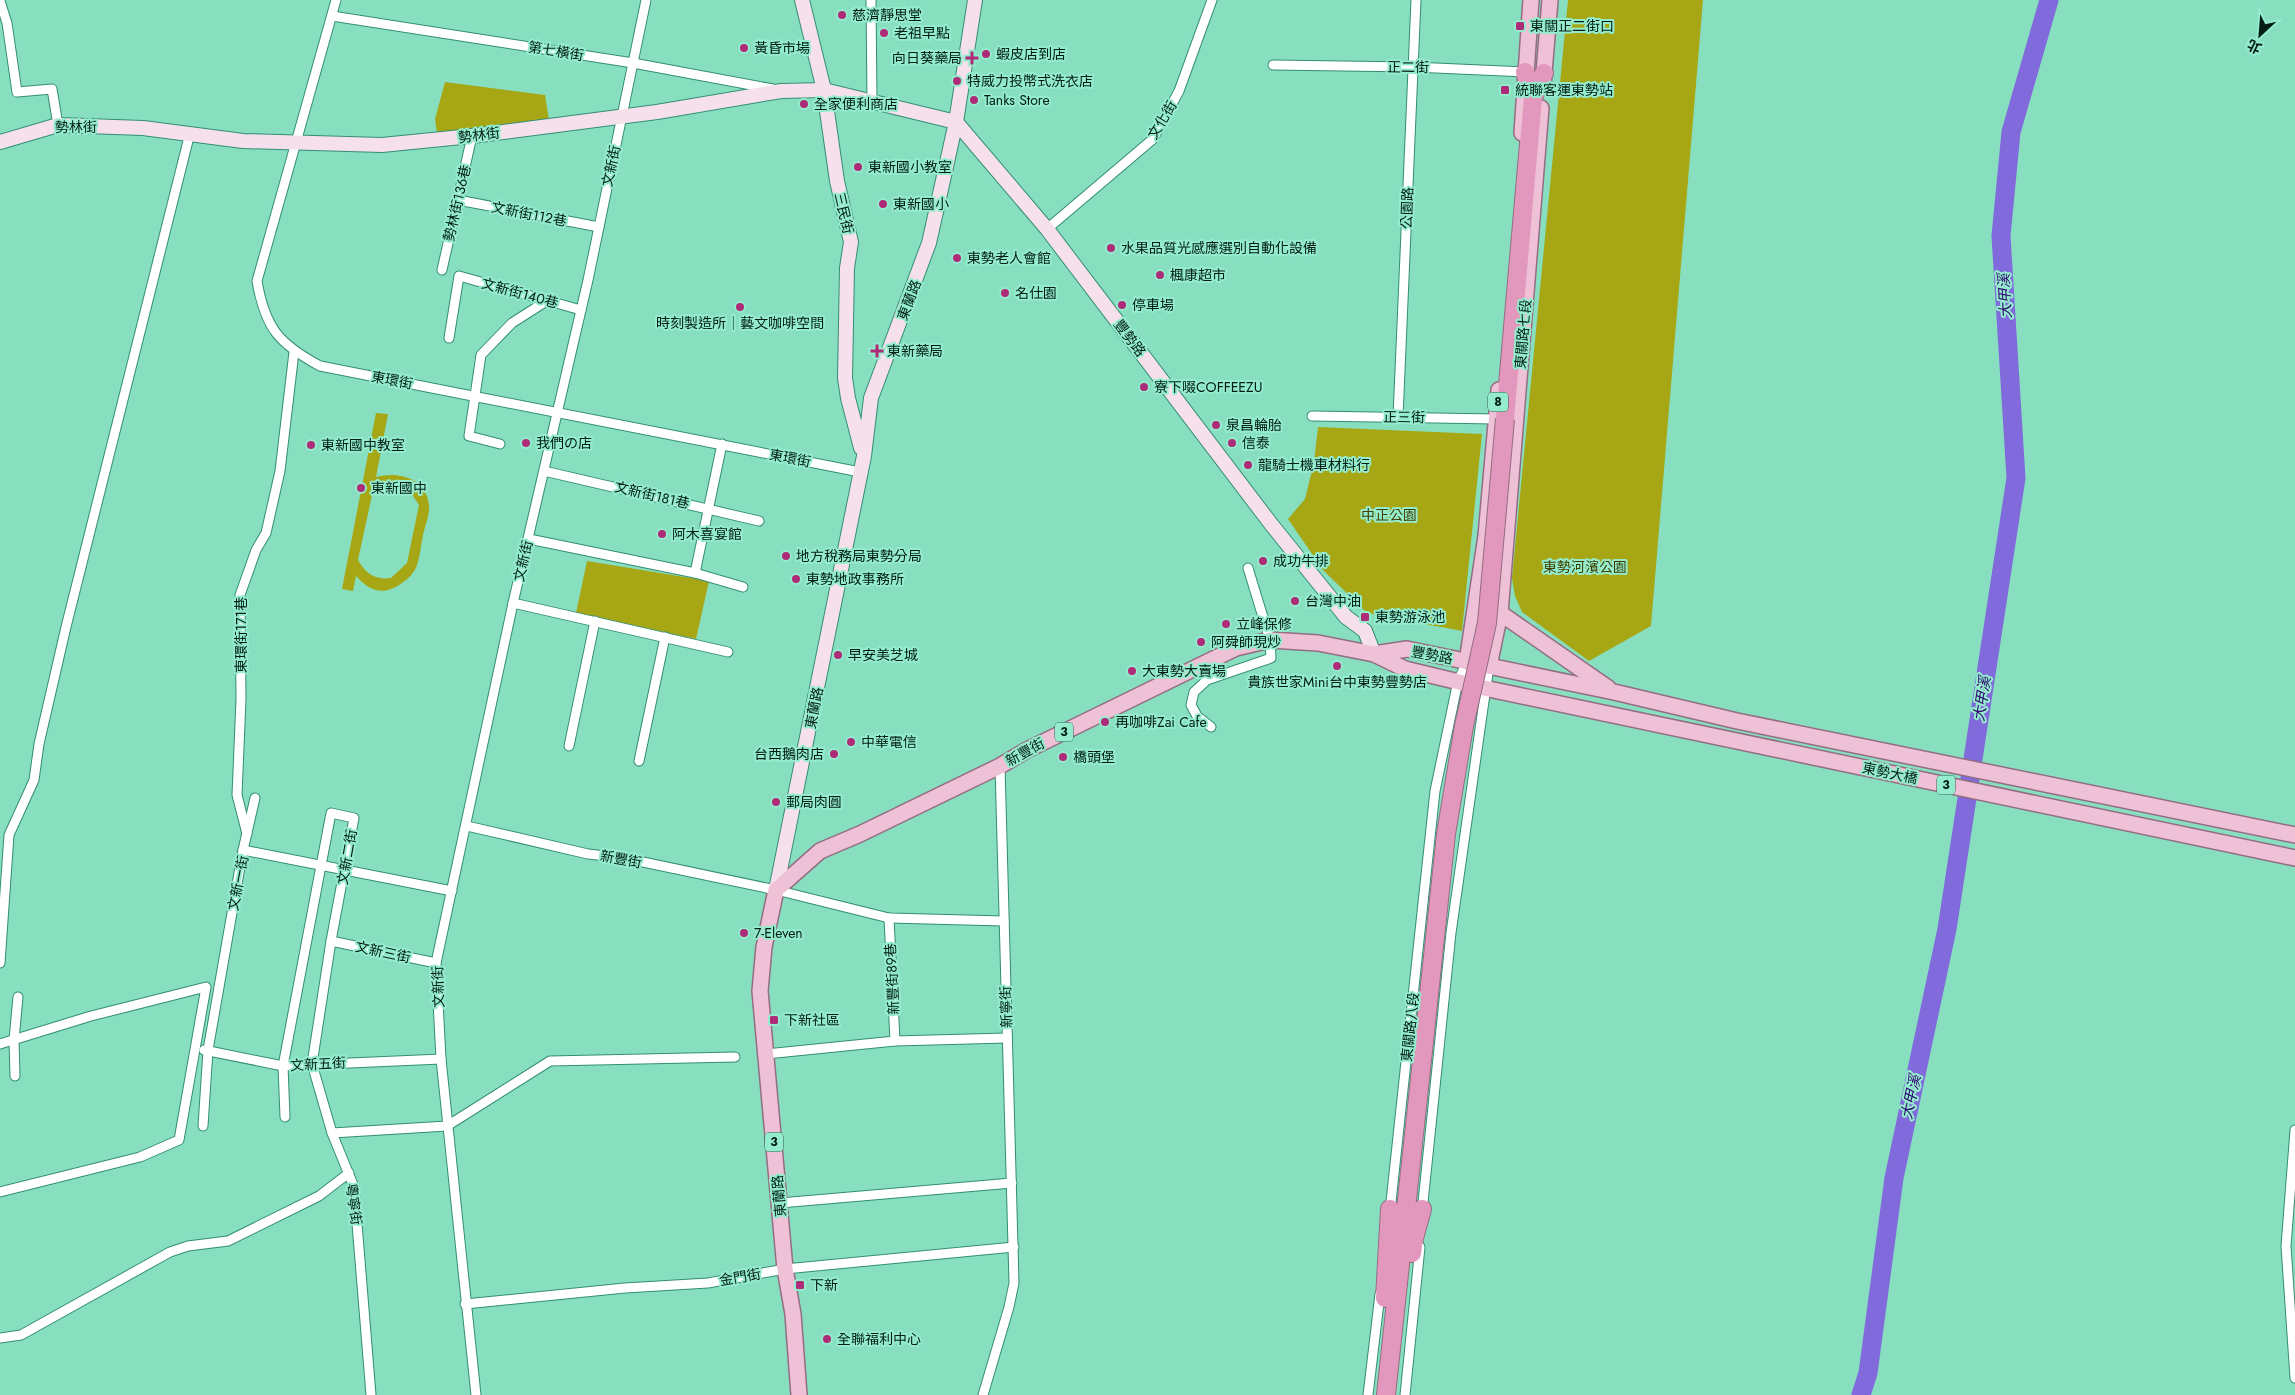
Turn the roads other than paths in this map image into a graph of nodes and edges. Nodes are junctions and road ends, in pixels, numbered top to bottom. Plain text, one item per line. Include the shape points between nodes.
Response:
1 (336, 0) edge
2 (646, 0) edge
3 (802, 0) edge
4 (871, 0) edge
5 (975, 0) edge
6 (1212, 0) edge
7 (1416, 0) edge
8 (1531, 0) edge
9 (1550, 0) edge
10 (0, 1) edge
11 (332, 16) junction
12 (633, 63) junction
13 (1273, 65) dead end
14 (1413, 67) junction
15 (1525, 72) junction
16 (1544, 73) junction
17 (824, 90) junction
18 (780, 91) junction
19 (1533, 98) junction
20 (872, 100) junction
21 (621, 117) junction
22 (956, 122) junction
23 (58, 125) junction
24 (190, 132) junction
25 (472, 136) junction
26 (0, 142) edge
27 (296, 144) junction
28 (458, 200) junction
29 (599, 227) junction
30 (1047, 229) junction
31 (442, 270) dead end
32 (548, 300) junction
33 (581, 310) junction
34 (449, 338) dead end
35 (294, 352) junction
36 (474, 396) junction
37 (558, 412) junction
38 (1312, 416) dead end
39 (1398, 417) junction
40 (1501, 419) junction
41 (500, 444) dead end
42 (722, 444) junction
43 (864, 456) junction
44 (544, 471) junction
45 (860, 472) junction
46 (709, 508) junction
47 (758, 521) dead end
48 (1486, 536) junction
49 (1506, 538) junction
50 (529, 539) junction
51 (1248, 568) dead end
52 (695, 573) junction
53 (743, 587) dead end
54 (513, 603) junction
55 (1500, 613) junction
56 (595, 622) junction
57 (665, 638) junction
58 (1270, 640) junction
59 (728, 652) dead end
60 (1374, 654) junction
61 (1467, 662) junction
62 (1489, 666) junction
63 (1458, 681) junction
64 (1484, 688) junction
65 (1614, 692) junction
66 (1211, 727) dead end
67 (569, 746) dead end
68 (639, 760) dead end
69 (1000, 766) junction
70 (255, 798) dead end
71 (467, 826) junction
72 (246, 834) junction
73 (2295, 835) edge
74 (243, 850) junction
75 (2295, 858) edge
76 (320, 865) junction
77 (345, 870) junction
78 (776, 890) junction
79 (452, 891) junction
80 (889, 918) junction
81 (1004, 921) junction
82 (331, 941) junction
83 (0, 963) edge
84 (436, 963) junction
85 (18, 997) dead end
86 (1007, 1038) junction
87 (14, 1040) junction
88 (895, 1041) junction
89 (0, 1044) edge
90 (196, 1048) junction
91 (208, 1050) junction
92 (766, 1054) junction
93 (735, 1057) dead end
94 (441, 1059) junction
95 (312, 1064) junction
96 (284, 1066) junction
97 (15, 1076) dead end
98 (285, 1116) dead end
99 (203, 1126) dead end
100 (447, 1126) junction
101 (2295, 1130) edge
102 (332, 1133) junction
103 (349, 1173) junction
104 (1012, 1183) junction
105 (0, 1192) edge
106 (780, 1203) junction
107 (1390, 1209) junction
108 (1422, 1209) junction
109 (1014, 1247) junction
110 (785, 1269) junction
111 (465, 1304) junction
112 (0, 1338) edge
113 (2295, 1378) edge
114 (371, 1395) edge
115 (476, 1395) edge
116 (799, 1395) edge
117 (983, 1395) edge
118 (1368, 1395) edge
119 (1376, 1395) edge
120 (1386, 1395) edge
121 (1395, 1395) edge
122 (1405, 1395) edge

1 - 11 street, 東環街
2 - 12 street, 文新街
3 - 17 street, 三民街
4 - 20 street
5 - 22 street
6 - 30 street, 文化街 via 1179,91 1153,139
7 - 14 street, 公園路
8 - 15 main road, 東關路七段 / 8
9 - 16 main road, 東關路七段 / 8
10 - 23 street via 7,23 17,92 52,89
11 - 12 street, 第七橫街
11 - 27 street, 東環街
12 - 18 street, 第七橫街
12 - 21 street, 文新街
13 - 14 street, 正二街
14 - 15 street, 正二街
14 - 39 street, 公園路
15 - 16 street, 正二街
15 - 19 highway
15 - 40 main road, 東關路七段 / 8
16 - 19 highway
16 - 49 main road, 東關路七段 / 8
17 - 18 street, 勢林街
17 - 20 street, 勢林街
17 - 43 street, 三民街 via 837,181 850,242 845,378
18 - 21 street, 勢林街
19 - 40 highway
20 - 22 street, 勢林街
21 - 25 street, 勢林街
21 - 29 street, 文新街
22 - 30 street, 豐勢路
22 - 43 street, 東蘭路 via 925,257 871,398
23 - 24 street, 勢林街
23 - 26 street, 勢林街
24 - 27 street, 勢林街 via 243,141
24 - 83 street via 66,627 34,780 9,835
25 - 27 street, 勢林街 via 382,145
25 - 28 street, 勢林街136巷
27 - 35 street, 東環街 via 257,281 262,308 274,330
28 - 29 street, 文新街112巷
28 - 31 street, 勢林街136巷
29 - 33 street, 文新街
30 - 60 street, 豐勢路 via 1270,524 1346,617 1365,632
32 - 33 street, 文新街140巷
32 - 34 street, 文新街140巷 via 459,276
32 - 36 street via 512,323 481,355
33 - 37 street, 文新街
35 - 36 street, 東環街 via 320,366
35 - 72 street, 東環街171巷 via 280,470 266,533 256,550 240,595 241,699 237,794
36 - 37 street, 東環街
36 - 41 street via 469,436
37 - 42 street, 東環街
37 - 44 street, 文新街
38 - 39 street, 正三街
39 - 40 street, 正三街
40 - 48 main road, 東關路七段 / 8
40 - 120 highway, bridge via 1487,623 1464,726 1446,834
42 - 45 street, 東環街
42 - 46 street
43 - 45 street, 東蘭路
44 - 46 street, 文新街181巷
44 - 50 street, 文新街
45 - 78 street, 東蘭路
46 - 47 street, 文新街181巷
46 - 52 street
48 - 49 main road
48 - 61 main road, 東關路七段 / 8
49 - 55 main road, 東關路七段 / 8
50 - 52 street
50 - 54 street, 文新街
51 - 58 street
52 - 53 street
54 - 56 street
54 - 71 street, 文新街
55 - 62 main road, 東關路七段 / 8
55 - 65 main road
56 - 57 street
56 - 67 street
57 - 59 street
57 - 68 street
58 - 60 main road, 新豐街 / 3 via 1318,643
58 - 66 street via 1271,658 1206,680 1194,692 1191,705
58 - 69 main road, 新豐街 / 3 via 1236,648
60 - 61 main road, 豐勢路 / 3 via 1407,649
60 - 63 main road, 豐勢路 / 3 via 1405,669
61 - 62 main road, 豐勢路 / 3
61 - 63 street, 東關路八段
62 - 64 street
62 - 65 main road, 東勢大橋 / 3
63 - 64 main road, 豐勢路 / 3
63 - 107 street, 東關路八段 via 1435,791
64 - 75 main road, 東勢大橋 / 3
64 - 108 street via 1451,933
65 - 73 main road, 東勢大橋 / 3 via 1737,721
69 - 78 main road, 新豐街 / 3 via 820,851
69 - 81 street, 新寧街
70 - 72 street
71 - 78 street, 新豐街 via 588,854 624,858
71 - 79 street, 文新街
72 - 74 street
74 - 76 street, 文新一街
74 - 91 street, 文新一街
76 - 77 street, 文新一街
76 - 77 street, 文新二街 via 331,813 354,818
76 - 96 street, 文新二街
77 - 79 street, 文新一街
77 - 82 street, 文新二街
78 - 80 street, 新豐街
78 - 92 main road, 東蘭路 / 3 via 764,947 760,991
79 - 84 street, 文新街
80 - 81 street, 新豐街
80 - 88 street, 新豐街89巷
81 - 86 street, 新寧街
82 - 84 street, 文新三街
82 - 95 street, 文新二街
84 - 94 street, 文新街
85 - 87 street
86 - 88 street
86 - 104 street, 新寧街
87 - 89 street
87 - 90 street via 206,987
87 - 97 street
88 - 92 street
90 - 91 street, 文新五街
90 - 105 street via 179,1140 140,1157
91 - 96 street, 文新五街
91 - 99 street, 文新一街
92 - 106 main road, 東蘭路 / 3
93 - 100 street via 550,1061
94 - 95 street, 文新五街
94 - 100 street, 文新街
95 - 96 street, 文新五街
95 - 102 street, 文新二街
96 - 98 street, 文新二街
100 - 102 street
100 - 111 street
101 - 113 street via 2286,1246
102 - 103 street, 粵寧街
103 - 112 street via 318,1196 228,1241 188,1246 170,1252 21,1335
103 - 114 street, 粵寧街 via 354,1187
104 - 106 street
104 - 109 street, 新寧街
106 - 110 main road, 東蘭路 / 3
107 - 118 street, 東關路八段
107 - 119 highway
108 - 121 highway via 1414,1238
108 - 122 street
109 - 110 street, 金門街
109 - 117 street via 1014,1283 1009,1307
110 - 111 street, 金門街 via 708,1283
110 - 116 main road, 東蘭路 / 3 via 793,1314
111 - 115 street

